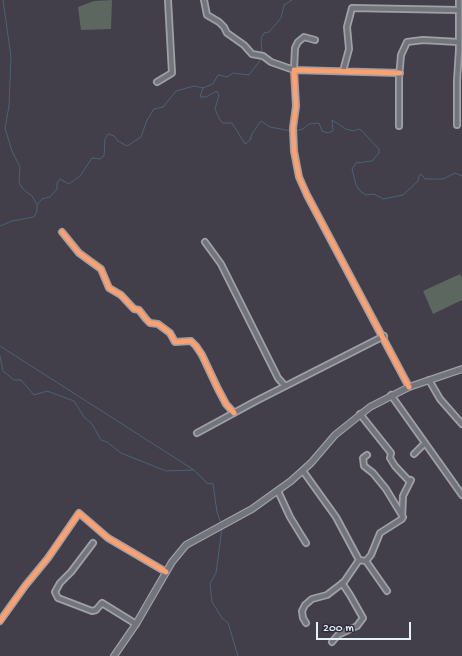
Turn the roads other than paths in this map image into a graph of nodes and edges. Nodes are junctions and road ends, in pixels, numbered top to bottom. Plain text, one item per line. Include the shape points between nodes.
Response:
1 (168, 0) edge
2 (204, 0) edge
3 (459, 0) edge
4 (458, 10) junction
5 (315, 40) dead end
6 (458, 42) junction
7 (294, 70) junction
8 (343, 71) junction
9 (400, 73) junction
10 (157, 82) dead end
11 (457, 125) dead end
12 (399, 126) dead end
13 (62, 232) dead end
14 (205, 242) dead end
15 (384, 336) junction
16 (462, 369) edge
17 (430, 380) junction
18 (285, 386) junction
19 (409, 387) junction
20 (391, 395) junction
21 (234, 413) junction
22 (360, 414) junction
23 (462, 424) edge
24 (197, 433) dead end
25 (425, 443) junction
26 (414, 454) dead end
27 (367, 455) dead end
28 (303, 471) junction
29 (278, 492) junction
30 (462, 495) edge
31 (403, 517) junction
32 (93, 543) dead end
33 (306, 543) dead end
34 (359, 560) junction
35 (366, 561) junction
36 (166, 572) junction
37 (342, 583) junction
38 (387, 591) dead end
39 (0, 621) edge
40 (306, 622) dead end
41 (136, 624) junction
42 (332, 642) dead end
43 (114, 656) edge

1 - 10 street via 172,73
2 - 7 street via 207,15 219,22 227,33 244,44 252,54
3 - 4 street
4 - 6 street
4 - 8 street via 352,8 347,27 349,49
5 - 7 street via 304,37 298,42
6 - 9 street via 407,42 401,55
6 - 11 street
7 - 8 street
7 - 15 street via 296,106 293,130 298,170 307,195
8 - 9 street
9 - 12 street
13 - 21 street via 79,253 101,269 109,288 121,295 134,309 139,310 150,323 158,324 170,333 175,342 191,341 196,346 220,394
14 - 18 street via 221,264 278,378
15 - 18 street
15 - 19 street
16 - 17 main road
17 - 19 main road
17 - 23 street via 440,399
18 - 21 street
19 - 20 main road
20 - 22 main road
20 - 25 street
21 - 24 street
22 - 28 main road via 335,435
22 - 31 street via 391,454 390,458 395,466 410,481 403,496
25 - 26 street
25 - 30 street
27 - 31 street via 364,458 364,466 386,489
28 - 29 main road
28 - 34 street via 336,518
29 - 33 street
29 - 36 main road via 186,545
31 - 35 street via 380,533
32 - 41 street via 72,572 60,583 55,592 58,598 92,611 102,603
34 - 35 street
34 - 37 street
35 - 38 street
36 - 39 street via 108,538 79,513
36 - 41 main road
37 - 40 street via 327,595 312,599 305,605 302,611
37 - 42 street via 363,618 357,626
41 - 43 main road

